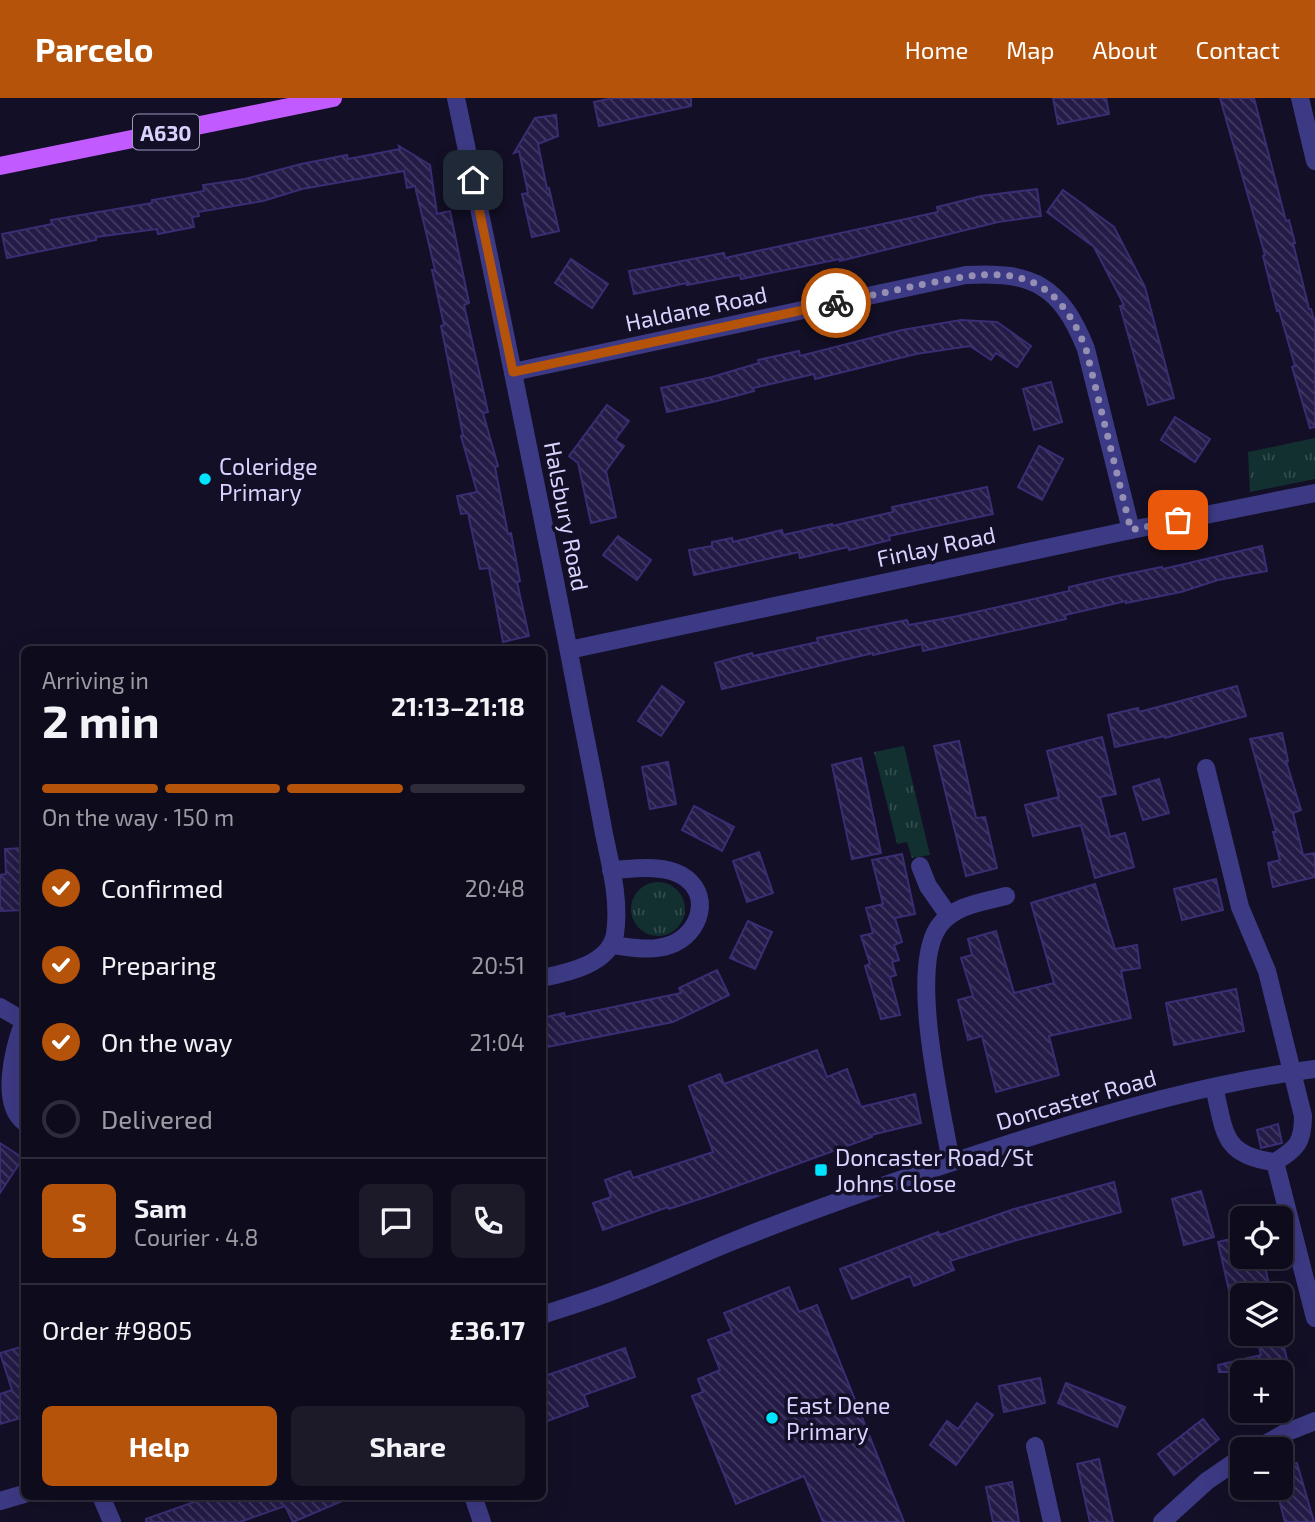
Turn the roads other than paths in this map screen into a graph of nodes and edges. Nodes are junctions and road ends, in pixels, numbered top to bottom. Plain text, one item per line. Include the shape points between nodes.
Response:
1 (333, 98) edge
2 (456, 98) edge
3 (1300, 98) edge
4 (1315, 161) edge
5 (0, 166) edge
6 (513, 372) junction
7 (1315, 493) edge
8 (1131, 530) junction
9 (569, 650) junction
10 (1206, 768) dead end
11 (920, 866) dead end
12 (611, 870) junction
13 (1006, 896) dead end
14 (948, 916) junction
15 (611, 945) junction
16 (546, 977) edge
17 (0, 1007) edge
18 (21, 1019) edge
19 (21, 1029) edge
20 (1315, 1069) edge
21 (1293, 1072) junction
22 (1214, 1087) junction
23 (21, 1120) edge
24 (951, 1162) junction
25 (1275, 1162) junction
26 (546, 1314) edge
27 (1315, 1318) edge
28 (1315, 1421) edge
29 (1278, 1437) edge
30 (1035, 1446) dead end
31 (1230, 1465) edge
32 (21, 1495) edge
33 (103, 1500) edge
34 (474, 1500) edge
35 (0, 1501) edge
36 (111, 1522) edge
37 (482, 1522) edge
38 (1052, 1522) edge
39 (1162, 1522) edge

1 - 5 main road, A630
2 - 6 street, Halsbury Road
3 - 4 street
6 - 8 street, Haldane Road via 966,275 1013,275 1050,292 1077,326
6 - 9 street, Halsbury Road
7 - 8 street, Finlay Road
8 - 9 street, Finlay Road
9 - 12 street, Halsbury Road
10 - 21 street via 1240,907 1267,971
11 - 14 street
12 - 15 street, Halsbury Road via 615,934
12 - 15 street via 680,874 700,898 701,912 696,924 673,945 659,949
13 - 14 street
14 - 24 street via 932,940 925,983
15 - 16 street via 601,956 571,972
17 - 18 street
19 - 23 street via 4,1083 9,1108
20 - 21 street, Doncaster Road
21 - 22 street, Doncaster Road
21 - 25 street via 1303,1137
22 - 24 street, Doncaster Road via 1092,1118
22 - 25 street via 1226,1136 1237,1152
24 - 26 street, Doncaster Road
25 - 27 street
28 - 29 street
30 - 38 street
31 - 39 street
32 - 35 street
33 - 36 street
34 - 37 street

